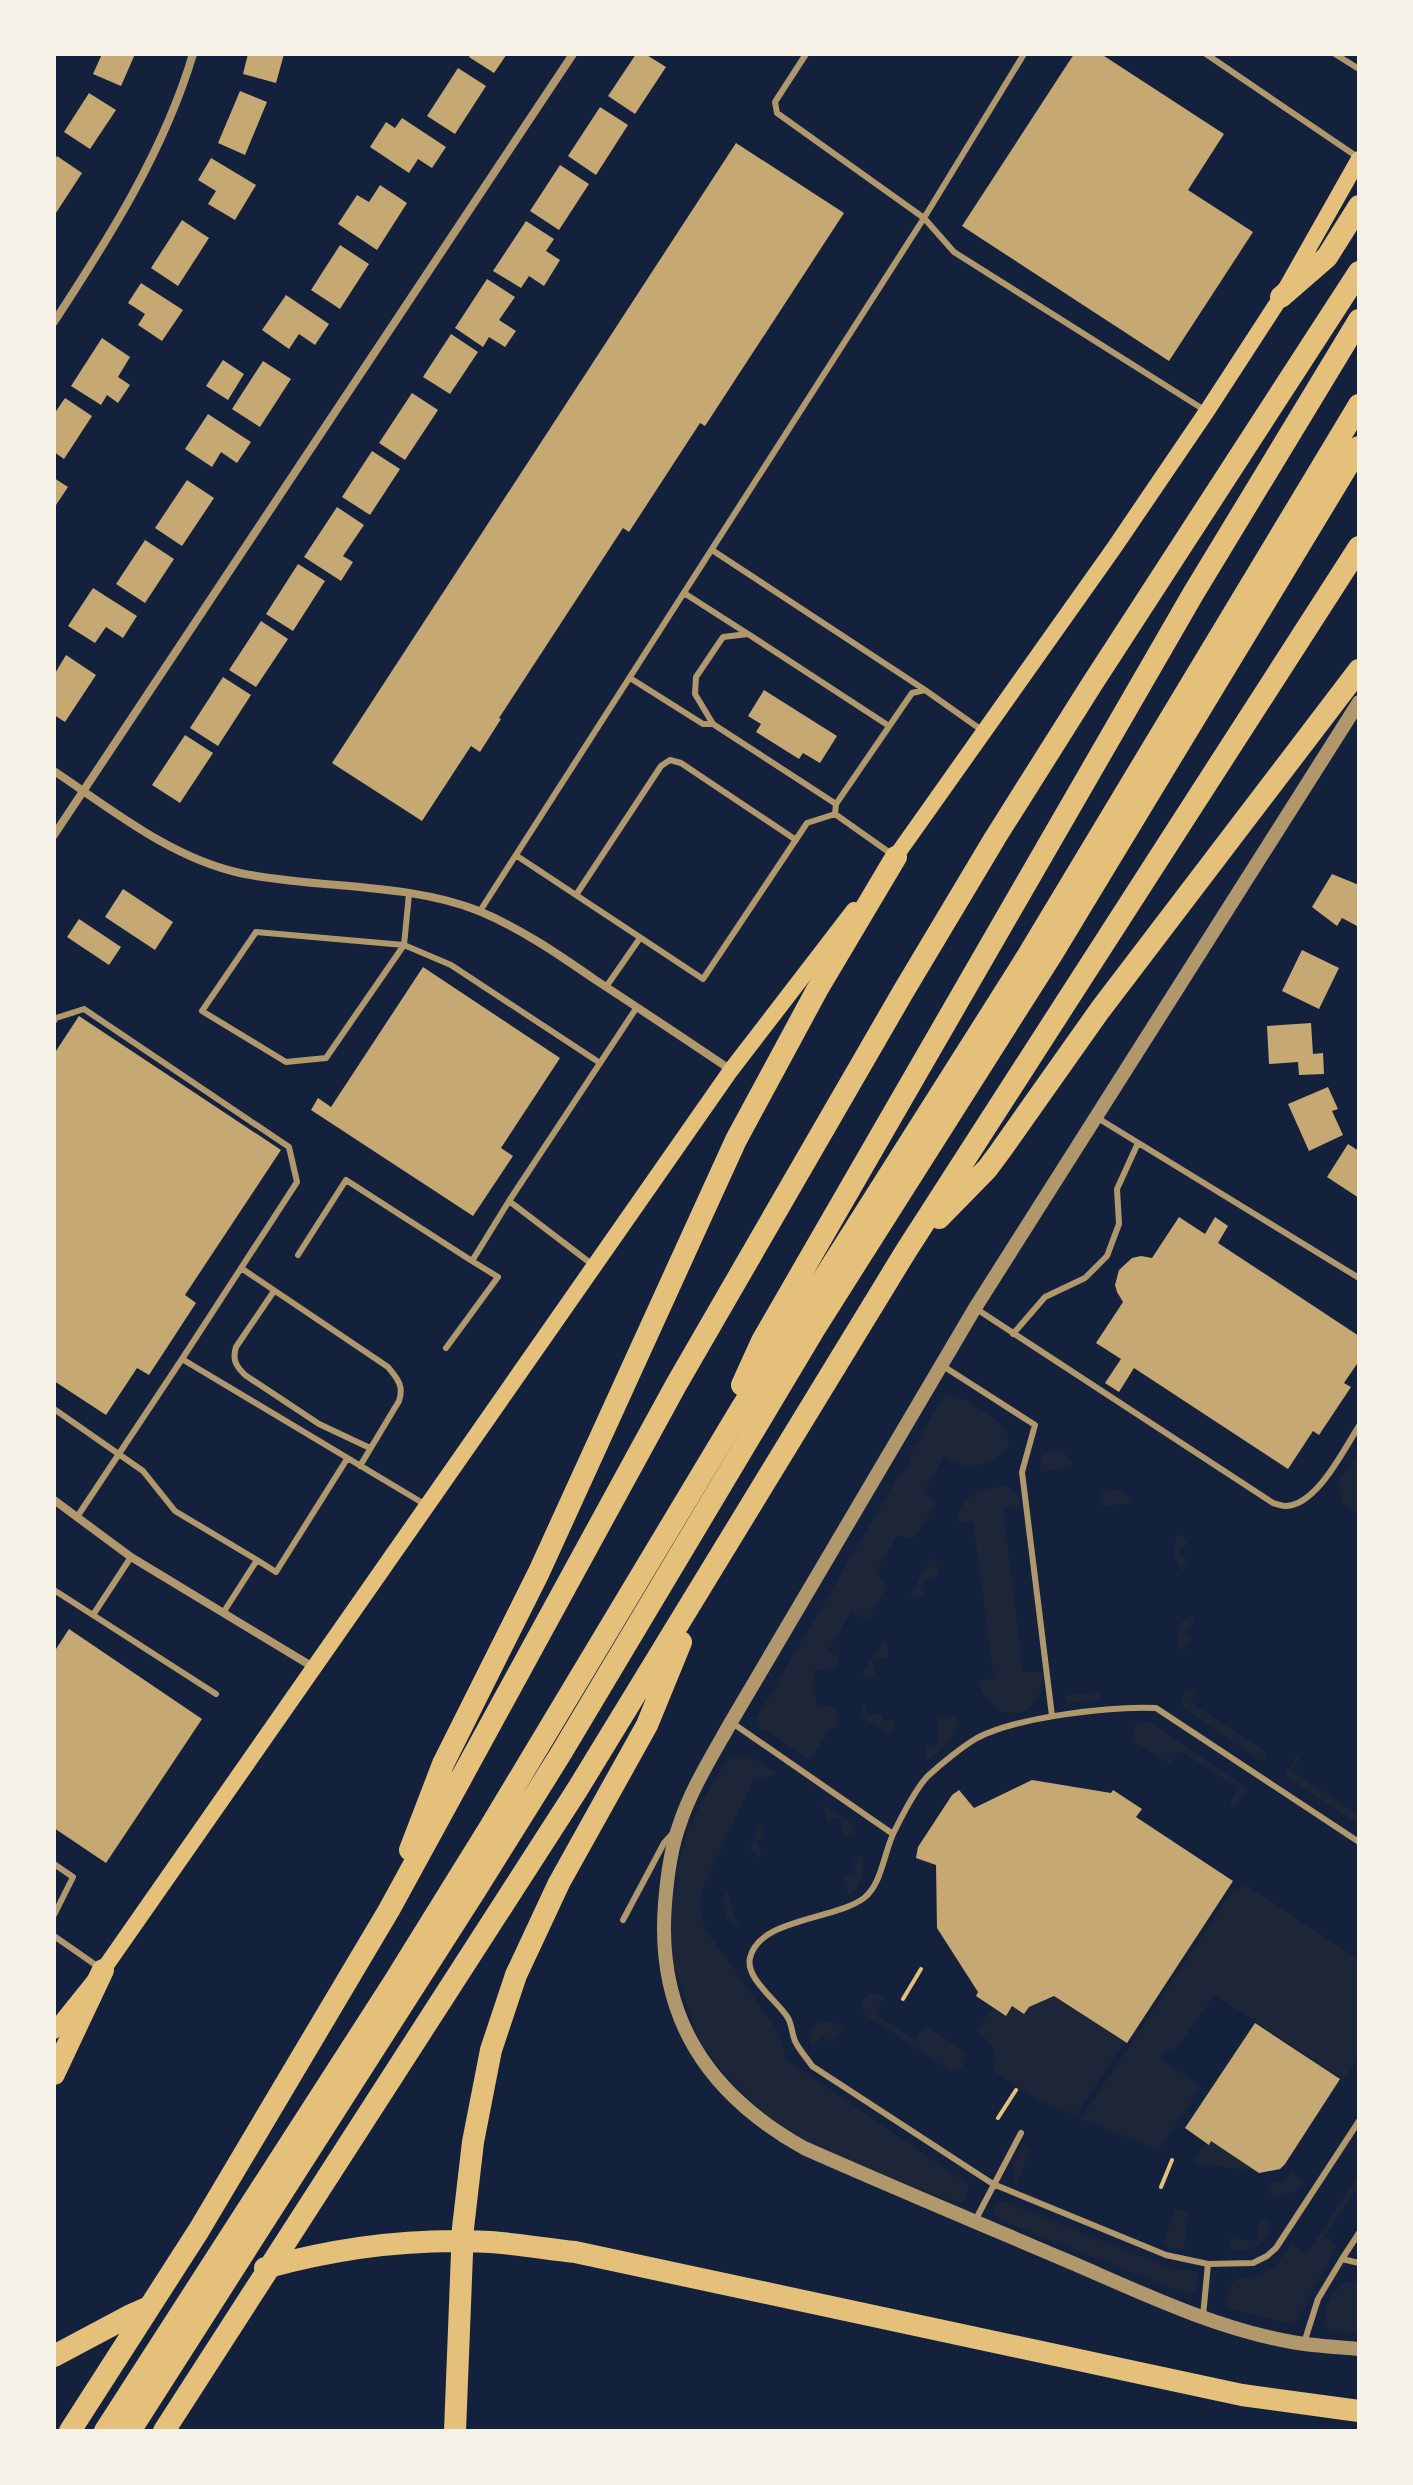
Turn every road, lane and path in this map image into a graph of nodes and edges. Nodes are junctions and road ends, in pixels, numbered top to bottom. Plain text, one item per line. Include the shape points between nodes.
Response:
1 (193, 54) edge
2 (573, 54) edge
3 (806, 54) edge
4 (1024, 54) edge
5 (1335, 54) edge
6 (1208, 55) edge
7 (1359, 69) edge
8 (1359, 159) edge
9 (1359, 206) edge
10 (924, 218) junction
11 (1359, 272) edge
12 (1281, 297) junction
13 (1359, 320) edge
14 (54, 322) edge
15 (1359, 405) edge
16 (1207, 411) junction
17 (1359, 447) edge
18 (1359, 547) edge
19 (712, 550) junction
20 (684, 593) junction
21 (748, 634) junction
22 (1359, 670) edge
23 (630, 678) junction
24 (925, 690) junction
25 (1359, 702) edge
26 (713, 724) junction
27 (889, 726) junction
28 (985, 731) junction
29 (54, 771) edge
30 (83, 790) junction
31 (836, 804) junction
32 (835, 814) junction
33 (54, 835) edge
34 (796, 840) junction
35 (517, 856) junction
36 (896, 857) junction
37 (409, 894) junction
38 (576, 895) junction
39 (480, 911) junction
40 (640, 938) junction
41 (404, 945) junction
42 (606, 987) junction
43 (637, 1007) junction
44 (54, 1021) edge
45 (600, 1063) junction
46 (731, 1070) junction
47 (1095, 1117) junction
48 (1138, 1143) junction
49 (509, 1201) junction
50 (906, 1251) junction
51 (298, 1255) dead end
52 (472, 1261) junction
53 (593, 1265) junction
54 (241, 1268) junction
55 (1359, 1278) edge
56 (274, 1291) junction
57 (975, 1308) junction
58 (1013, 1334) junction
59 (446, 1348) dead end
60 (182, 1359) junction
61 (941, 1364) junction
62 (54, 1409) edge
63 (1359, 1426) edge
64 (370, 1448) junction
65 (118, 1453) junction
66 (347, 1459) junction
67 (360, 1466) junction
68 (698, 1481) junction
69 (54, 1500) edge
70 (426, 1505) junction
71 (77, 1517) junction
72 (131, 1557) junction
73 (257, 1560) junction
74 (706, 1580) junction
75 (54, 1590) edge
76 (223, 1613) junction
77 (93, 1615) junction
78 (314, 1668) junction
79 (216, 1694) dead end
80 (1052, 1716) junction
81 (731, 1722) junction
82 (678, 1827) junction
83 (893, 1834) junction
84 (1359, 1842) edge
85 (54, 1864) edge
86 (389, 1910) junction
87 (54, 1915) edge
88 (623, 1920) dead end
89 (54, 1936) edge
90 (921, 1969) dead end
91 (103, 1970) junction
92 (903, 1999) dead end
93 (54, 2031) edge
94 (54, 2074) edge
95 (1016, 2090) dead end
96 (998, 2118) dead end
97 (1359, 2121) edge
98 (1021, 2133) dead end
99 (1172, 2160) dead end
100 (993, 2184) junction
101 (1161, 2187) dead end
102 (975, 2223) junction
103 (1359, 2233) edge
104 (1342, 2259) junction
105 (1359, 2263) edge
106 (1208, 2264) junction
107 (1203, 2316) junction
108 (1304, 2343) junction
109 (1359, 2349) edge
110 (54, 2356) edge
111 (1359, 2411) edge
112 (70, 2431) edge
113 (105, 2431) edge
114 (130, 2431) edge
115 (164, 2431) edge
116 (455, 2431) edge

1 - 14 street via 181,94 136,188
2 - 30 street
3 - 10 lane via 775,102 777,113
4 - 10 lane
5 - 7 lane
6 - 8 lane
8 - 12 main road
9 - 12 highway via 1327,257
10 - 16 lane via 954,252
10 - 19 lane
11 - 86 highway via 1100,671 903,992 684,1371
12 - 16 main road
13 - 68 highway via 1193,594 762,1341
15 - 68 highway via 1022,965
16 - 28 main road
17 - 114 highway via 475,1891
18 - 50 highway
19 - 20 lane
19 - 24 lane
20 - 21 lane
20 - 23 lane
21 - 26 lane via 723,637 696,677 695,694
21 - 27 lane
22 - 50 highway via 1100,1010 987,1169
23 - 26 lane via 703,724
23 - 35 lane
24 - 27 lane via 912,693
24 - 28 lane
25 - 47 street
26 - 31 lane
27 - 31 lane
28 - 36 main road
29 - 30 street
30 - 33 street
30 - 37 street via 146,832 215,866
31 - 32 lane
32 - 34 lane via 807,823
32 - 36 lane
34 - 38 lane via 670,760
34 - 40 lane via 703,979
35 - 38 lane
35 - 39 lane
36 - 46 main road
36 - 86 highway via 736,1140 539,1572 429,1795
37 - 39 street
37 - 41 lane
38 - 40 lane
39 - 42 street
40 - 42 lane
41 - 41 lane via 256,932 202,1011 286,1062 326,1058
41 - 45 lane via 451,965
42 - 43 street
43 - 45 lane
43 - 46 street
44 - 54 lane via 84,1009 289,1147 297,1182
45 - 49 lane
46 - 53 main road
47 - 48 lane
47 - 57 street
48 - 55 lane
48 - 58 lane via 1117,1189 1119,1224 1107,1256 1085,1278 1045,1297
49 - 52 lane
49 - 53 lane
50 - 74 highway
51 - 52 lane via 346,1180
52 - 59 lane via 498,1277
53 - 70 main road
54 - 56 lane
54 - 60 lane
56 - 64 lane via 388,1367 400,1381 399,1401
56 - 64 lane via 236,1347 236,1366 319,1424
57 - 58 lane
57 - 61 street
58 - 63 lane via 1273,1503 1288,1506 1315,1492
60 - 65 lane
60 - 66 lane
61 - 80 lane via 1035,1425 1022,1472
61 - 81 street
62 - 65 lane
64 - 67 lane
65 - 71 lane
65 - 73 lane via 143,1471 175,1511
66 - 67 lane
66 - 73 lane via 276,1572
67 - 70 lane
68 - 113 highway via 394,1982
69 - 71 street
70 - 78 main road
71 - 72 street
72 - 76 street
72 - 77 lane
73 - 76 lane
74 - 115 highway
74 - 116 highway via 647,1725 559,1883 516,1975 491,2050 463,2228
75 - 77 lane
76 - 78 street
77 - 79 lane
78 - 91 main road
80 - 83 lane via 977,1738 927,1777
80 - 84 lane via 1156,1708
81 - 82 street
81 - 83 lane
82 - 88 lane
82 - 102 street via 666,1885 667,1980 680,2017 719,2084 804,2148
83 - 100 lane via 866,1896 768,1933 756,1945 750,1971 788,2018 796,2044 812,2066
85 - 87 lane via 73,1877
86 - 112 highway via 244,2156
89 - 91 lane
90 - 92 path
91 - 93 main road
91 - 94 highway
95 - 96 path
97 - 106 lane via 1276,2248 1253,2263
98 - 100 lane
99 - 101 path
100 - 102 lane
100 - 106 lane via 1166,2255
102 - 107 street
103 - 104 lane
104 - 105 lane
104 - 108 lane via 1318,2299
106 - 107 lane
107 - 108 street
108 - 109 street
110 - 111 highway via 131,2315 217,2280 300,2258 382,2245 474,2243 575,2252 1242,2395

